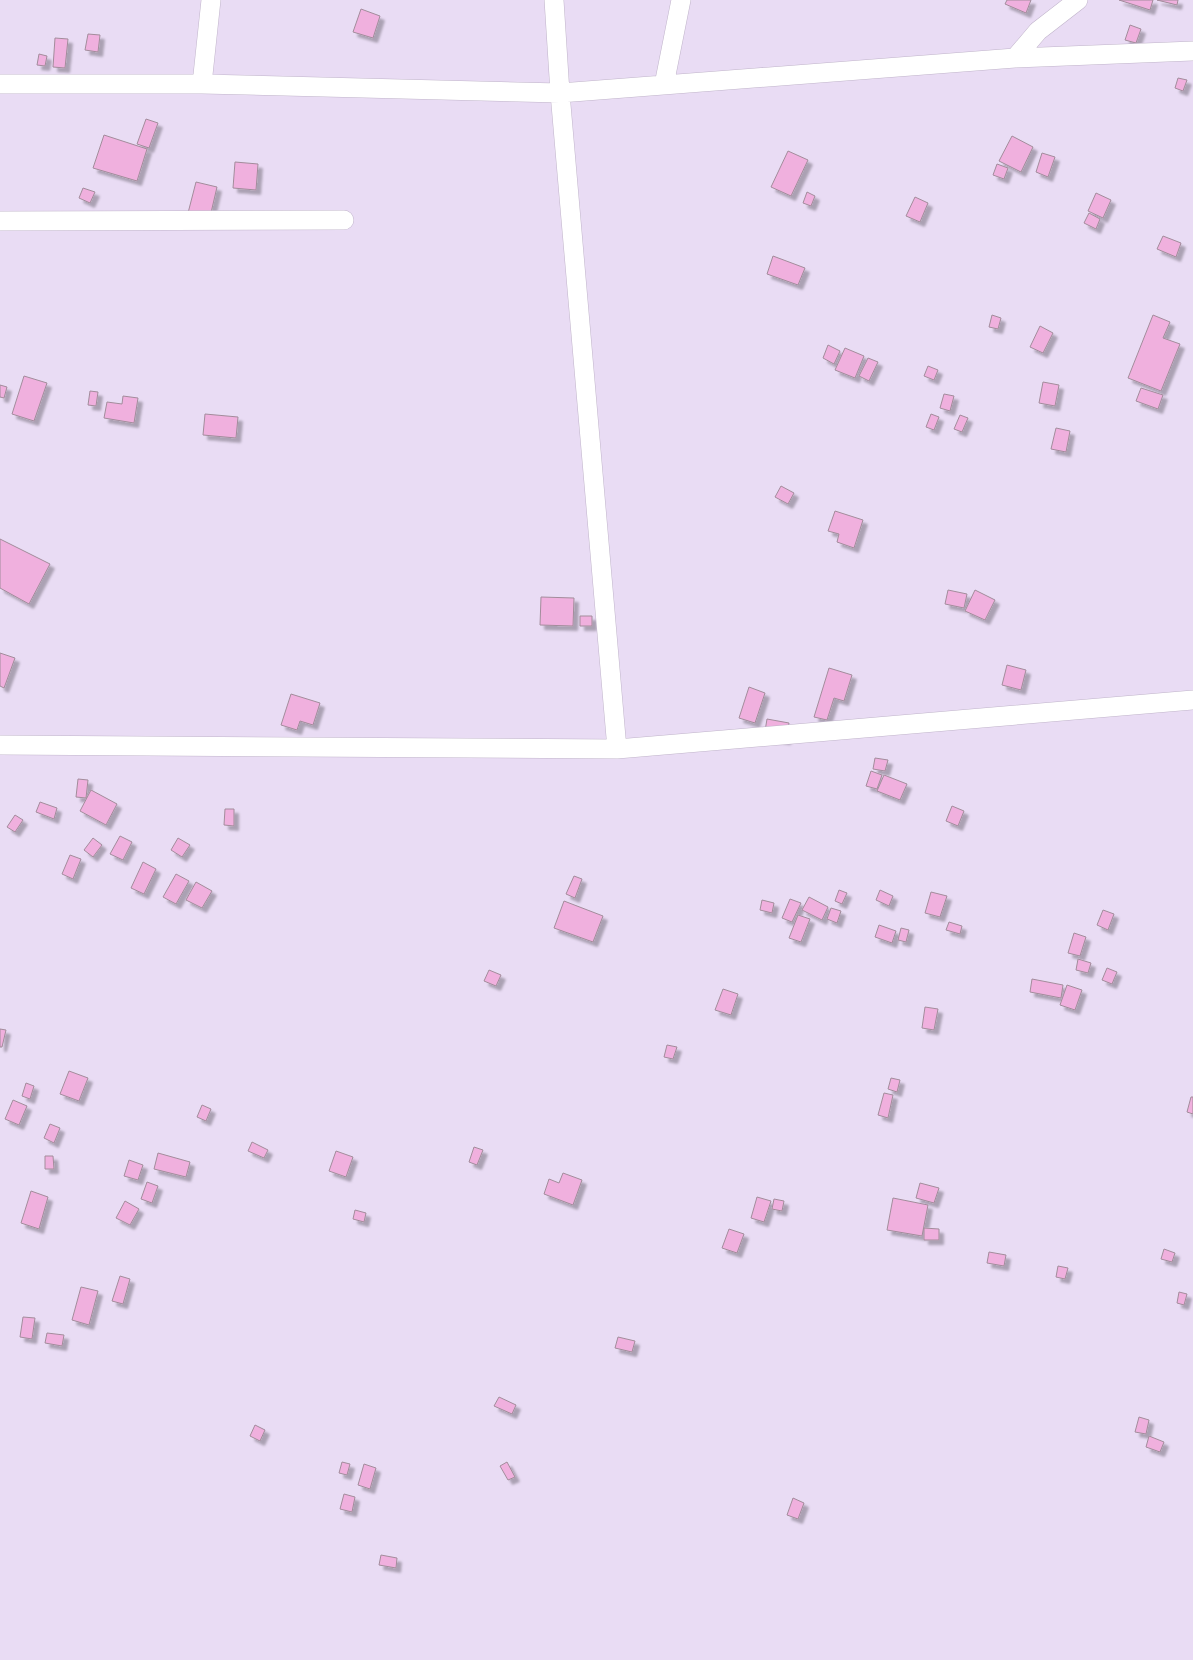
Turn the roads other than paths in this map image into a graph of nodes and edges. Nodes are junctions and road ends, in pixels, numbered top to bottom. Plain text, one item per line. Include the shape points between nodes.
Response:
1 (211, 0) edge
2 (554, 0) edge
3 (681, 0) edge
4 (1078, 0) edge
5 (1193, 51) edge
6 (1015, 58) junction
7 (0, 84) edge
8 (202, 84) junction
9 (664, 85) junction
10 (560, 93) junction
11 (344, 220) dead end
12 (0, 221) edge
13 (1193, 700) edge
14 (0, 746) edge
15 (617, 749) junction

1 - 8 street
2 - 10 street
3 - 9 street
4 - 6 street via 1038,31
5 - 6 street
6 - 9 street
7 - 8 street
8 - 10 street
9 - 10 street
10 - 15 street
11 - 12 street
13 - 15 street
14 - 15 street

